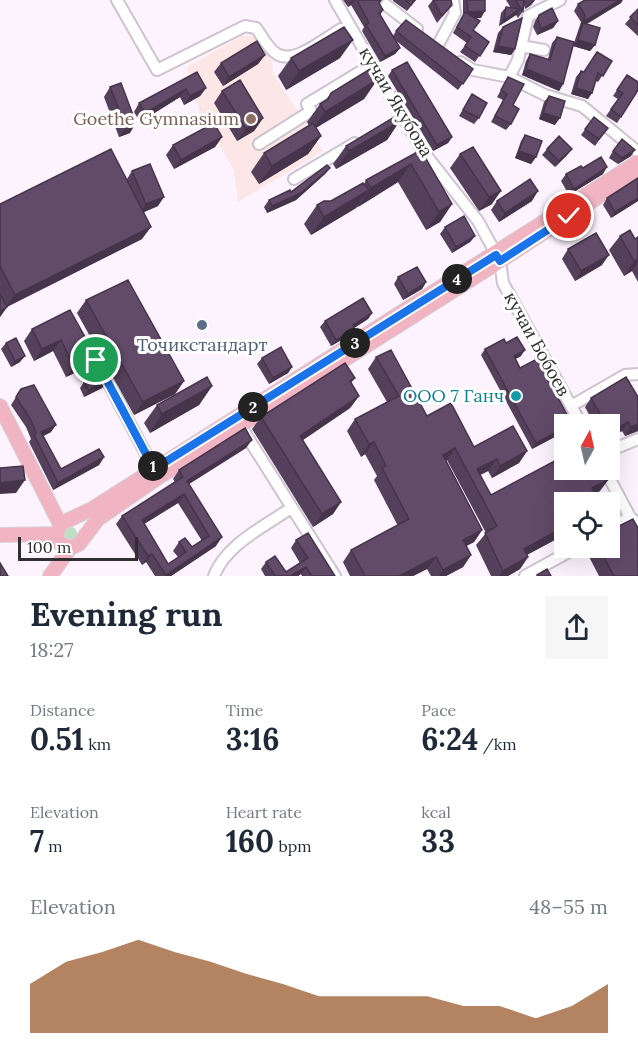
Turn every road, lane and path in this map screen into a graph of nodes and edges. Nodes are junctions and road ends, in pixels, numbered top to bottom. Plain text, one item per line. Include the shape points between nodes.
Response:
1 (117, 0) edge
2 (335, 0) edge
3 (453, 0) edge
4 (560, 0) edge
5 (386, 5) dead end
6 (349, 24) junction
7 (520, 46) junction
8 (445, 51) junction
9 (544, 51) dead end
10 (373, 64) junction
11 (509, 77) junction
12 (362, 138) edge
13 (259, 144) dead end
14 (638, 152) edge
15 (638, 162) edge
16 (638, 171) edge
17 (294, 179) dead end
18 (498, 258) junction
19 (96, 360) edge
20 (638, 374) edge
21 (0, 406) edge
22 (571, 406) junction
23 (575, 414) edge
24 (240, 424) junction
25 (638, 439) edge
26 (620, 446) edge
27 (156, 473) junction
28 (611, 480) edge
29 (291, 508) junction
30 (634, 520) edge
31 (60, 529) junction
32 (0, 535) edge
33 (76, 544) junction
34 (558, 558) edge
35 (53, 572) edge
36 (214, 576) edge
37 (335, 576) edge
38 (525, 576) edge

1 - 6 street via 157,70 245,26 256,28 275,53 285,57 294,56
2 - 6 street, кучаи Якубова
3 - 8 street via 455,13
4 - 7 street via 528,16
5 - 8 street
6 - 10 street, кучаи Якубова
7 - 9 street
7 - 11 street
8 - 11 street via 473,70
10 - 13 street via 307,104 311,111
10 - 18 street, кучаи Якубова via 417,153 478,221
11 - 14 street via 545,95 582,106
12 - 17 street
15 - 18 main road
16 - 18 main road
18 - 22 street, кучаи Бобоев via 503,283
18 - 24 main road
18 - 27 main road
19 - 27 street
20 - 22 street via 625,375
21 - 31 main road
22 - 23 street, кучаи Бобоев
24 - 27 main road
24 - 29 street
25 - 26 street
27 - 31 main road
27 - 33 main road via 98,519
28 - 30 street
29 - 36 street via 232,548
29 - 37 street
31 - 32 main road
31 - 33 main road via 61,546
31 - 33 main road via 81,527
31 - 35 main road via 54,542
33 - 35 main road
34 - 38 street

